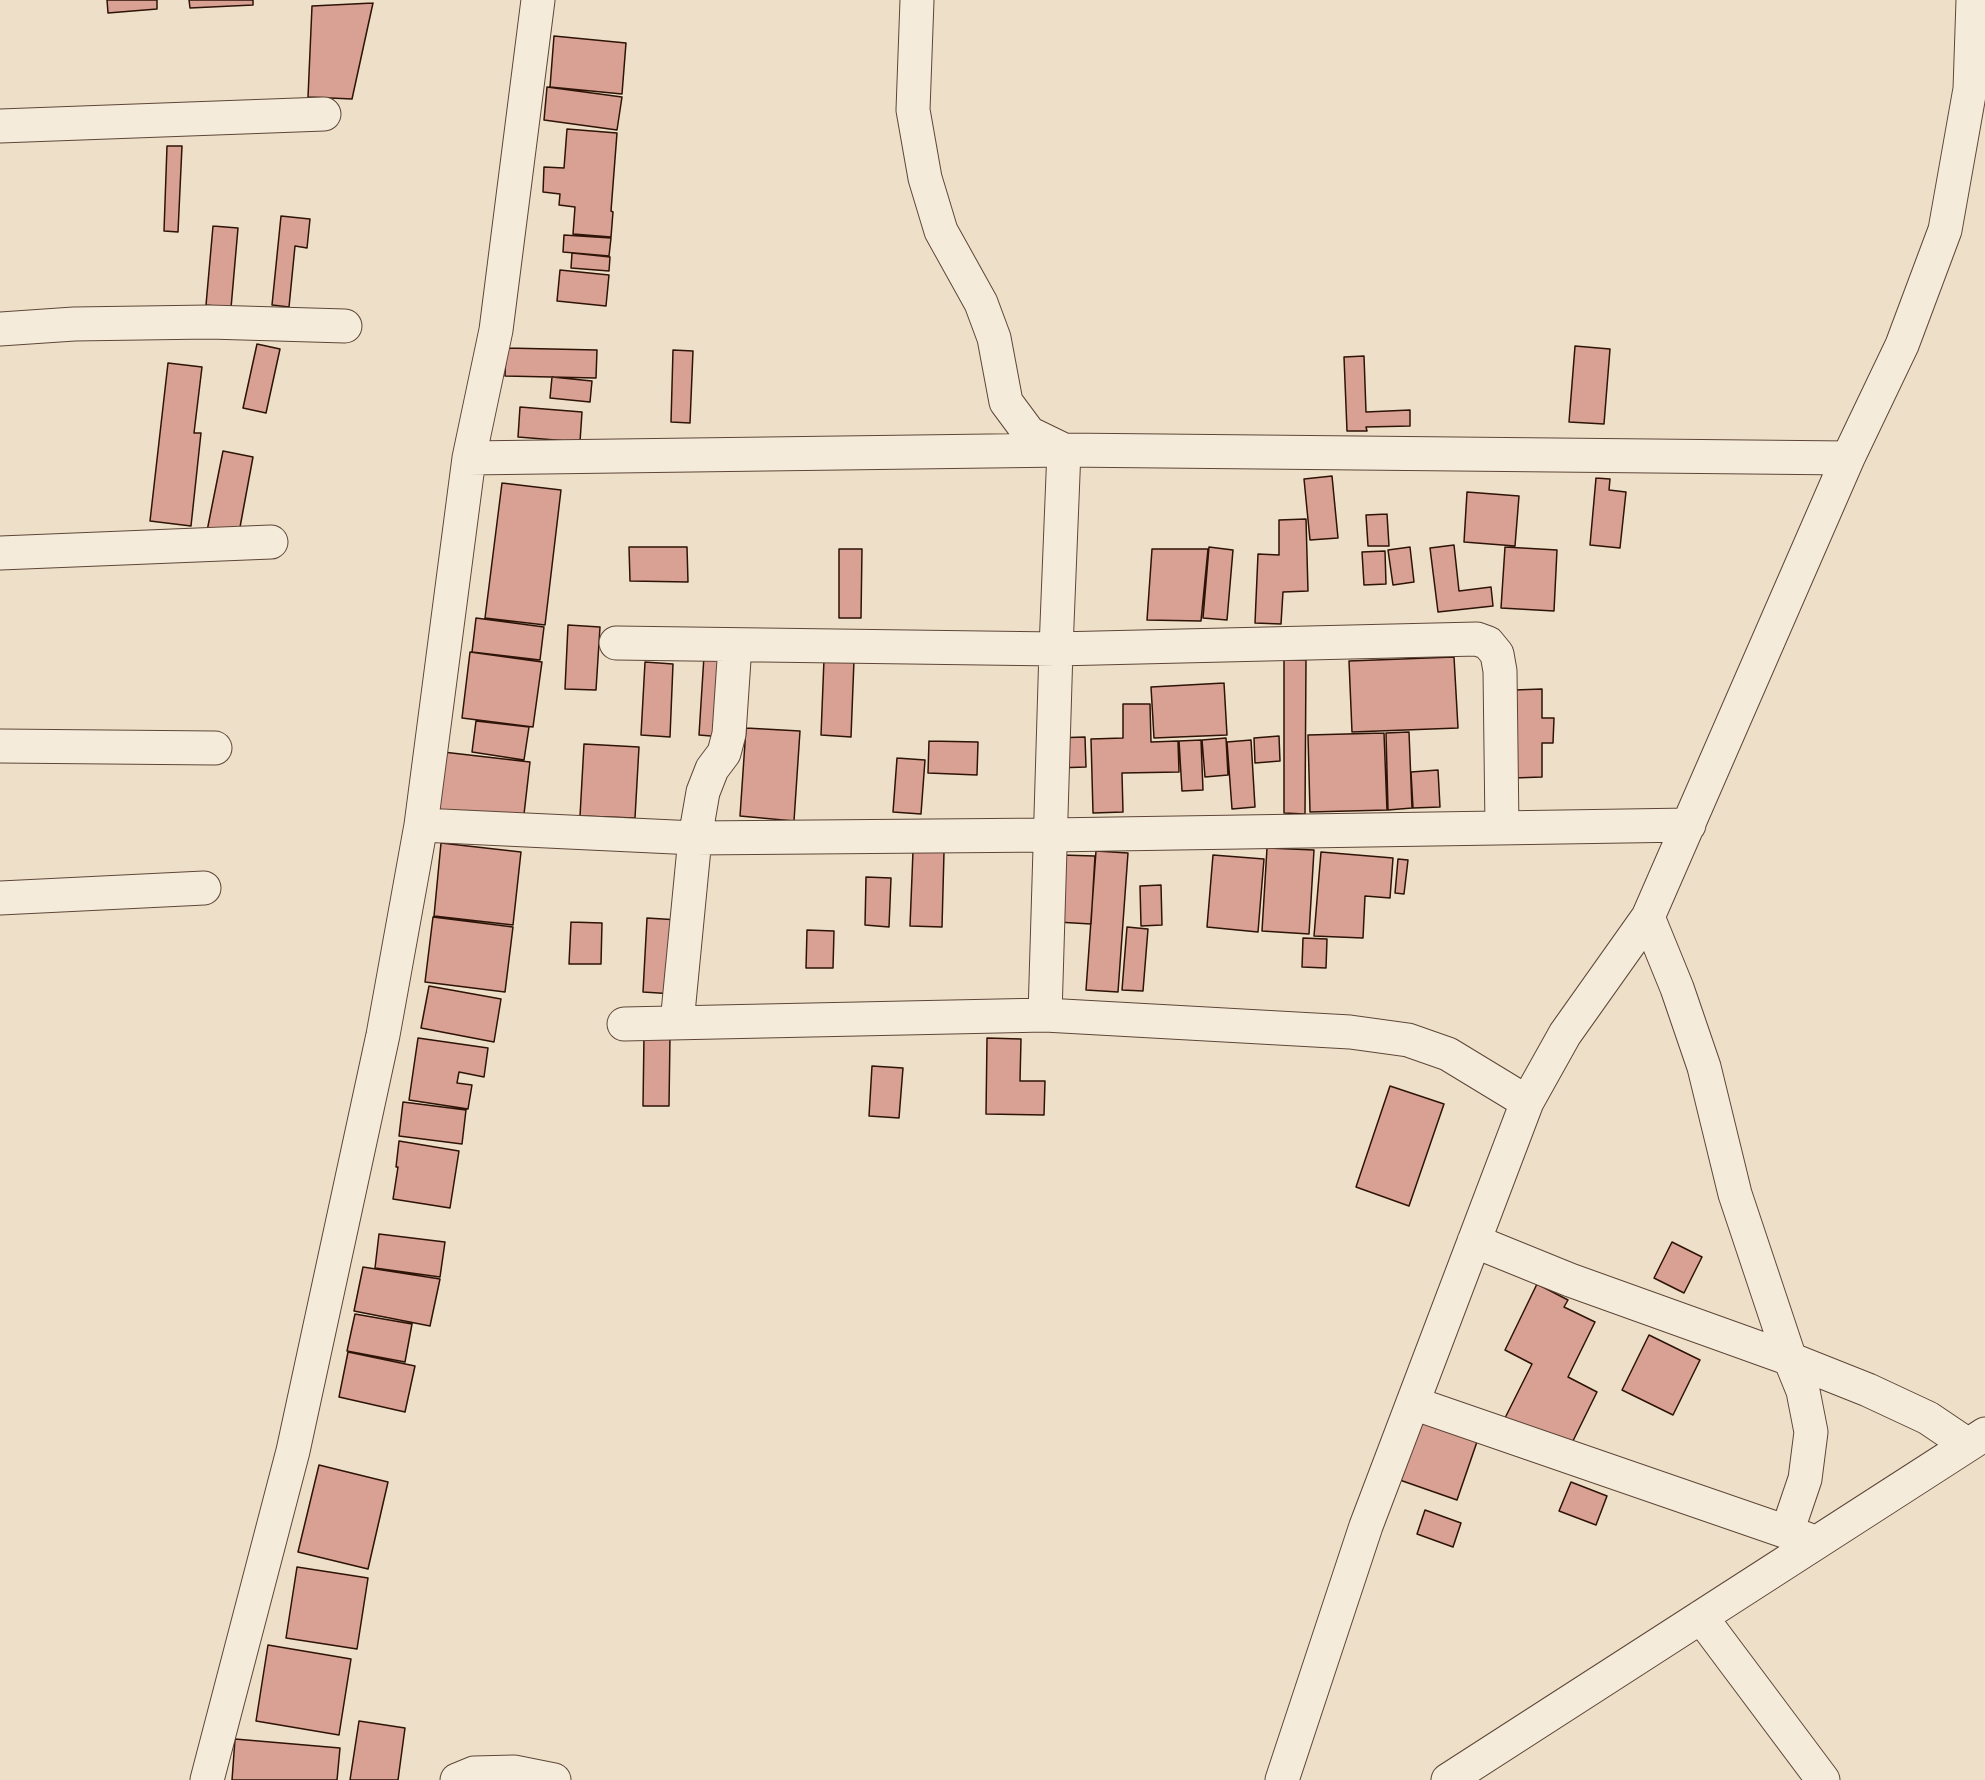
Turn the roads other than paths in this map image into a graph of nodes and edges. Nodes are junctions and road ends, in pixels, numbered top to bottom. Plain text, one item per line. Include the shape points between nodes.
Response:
1 (538, 0) edge
2 (917, 0) edge
3 (1973, 0) edge
4 (324, 114) dead end
5 (0, 126) edge
6 (345, 326) dead end
7 (0, 328) edge
8 (1064, 450) junction
9 (469, 458) junction
10 (1848, 458) junction
11 (271, 542) dead end
12 (0, 553) edge
13 (616, 643) dead end
14 (735, 645) junction
15 (1056, 649) junction
16 (0, 746) edge
17 (215, 748) dead end
18 (421, 825) junction
19 (1689, 825) junction
20 (1502, 828) junction
21 (1050, 835) junction
22 (695, 838) junction
23 (204, 888) dead end
24 (0, 898) edge
25 (1648, 917) junction
26 (1045, 1015) junction
27 (677, 1023) junction
28 (624, 1024) dead end
29 (1527, 1102) junction
30 (1474, 1240) junction
31 (1790, 1359) junction
32 (1413, 1402) junction
33 (1977, 1440) edge
34 (1802, 1538) junction
35 (1701, 1617) junction
36 (207, 1780) edge
37 (457, 1780) edge
38 (554, 1780) edge
39 (1282, 1780) edge
40 (1448, 1780) edge
41 (1823, 1780) edge

1 - 9 street via 496,330
2 - 8 street via 913,110 925,178 941,231 981,303 994,338 1006,402 1029,433
3 - 10 street via 1970,89 1945,230 1902,345
4 - 5 street
6 - 7 street via 209,322
8 - 9 street
8 - 10 street
8 - 15 street
9 - 18 street
10 - 19 street
11 - 12 street
13 - 14 street
14 - 15 street
14 - 22 street via 729,734 724,753 703,792
15 - 20 street via 1477,639 1488,643 1497,654 1500,671
15 - 21 street
16 - 17 street
18 - 22 street
18 - 36 street via 383,1035 292,1451
19 - 20 street
19 - 25 street
20 - 21 street
21 - 22 street
21 - 26 street
22 - 27 street
23 - 24 street
25 - 29 street via 1565,1034
25 - 31 street via 1704,1067 1735,1194
26 - 27 street
26 - 29 street via 1350,1032 1408,1040 1448,1054
27 - 28 street
29 - 30 street
30 - 31 street via 1569,1280
30 - 32 street
31 - 33 street
31 - 34 street via 1803,1391 1811,1432
32 - 34 street
32 - 39 street via 1366,1526
33 - 34 street
34 - 35 street
35 - 40 street
35 - 41 street
37 - 38 street via 474,1773 514,1772

